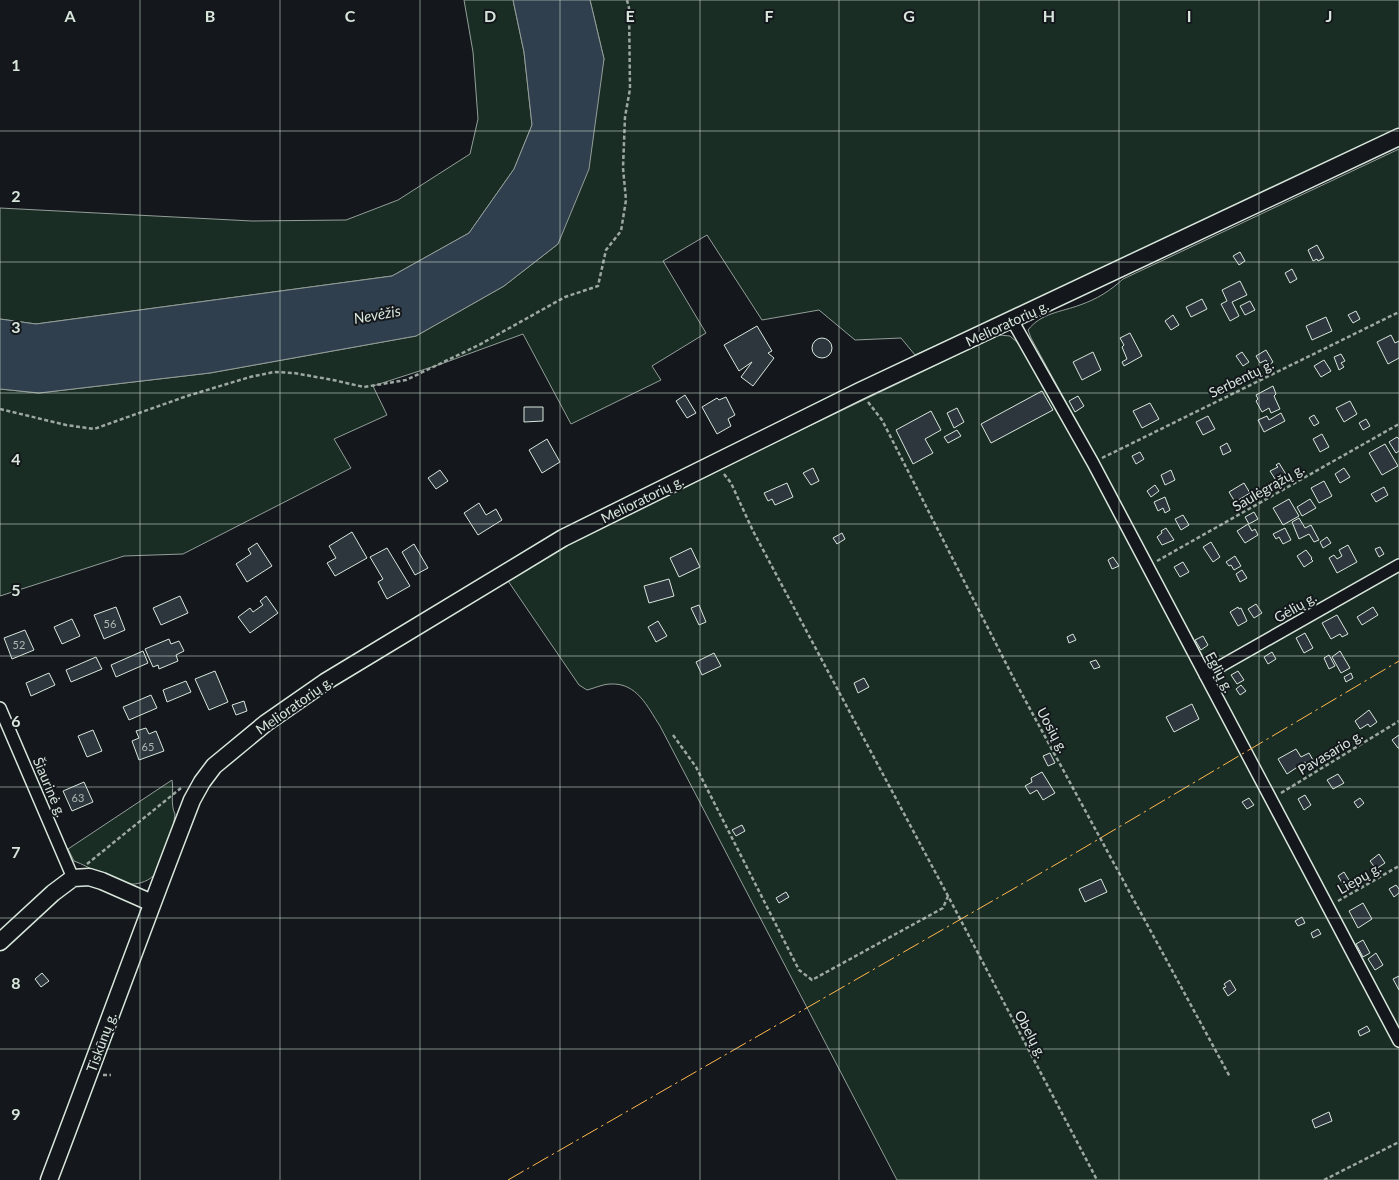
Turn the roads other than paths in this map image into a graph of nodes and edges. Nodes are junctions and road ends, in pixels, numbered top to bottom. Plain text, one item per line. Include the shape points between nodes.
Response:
1 (1399, 137) edge
2 (1012, 320) junction
3 (1399, 564) edge
4 (1205, 675) junction
5 (0, 708) edge
6 (72, 878) junction
7 (152, 903) junction
8 (0, 942) edge
9 (1399, 1040) edge
10 (49, 1180) edge

1 - 2 main road, Melioratorių g.
2 - 4 street, Eglių g. via 1093,463
2 - 7 main road, Melioratorių g. via 563,538 325,682 258,729 214,766 192,800
3 - 4 street, Gėlių g.
4 - 9 street, Eglių g.
5 - 6 street, Šiaurinė g.
6 - 7 main road via 88,877 102,881
6 - 8 main road
7 - 10 main road, Tiskūnų g.

